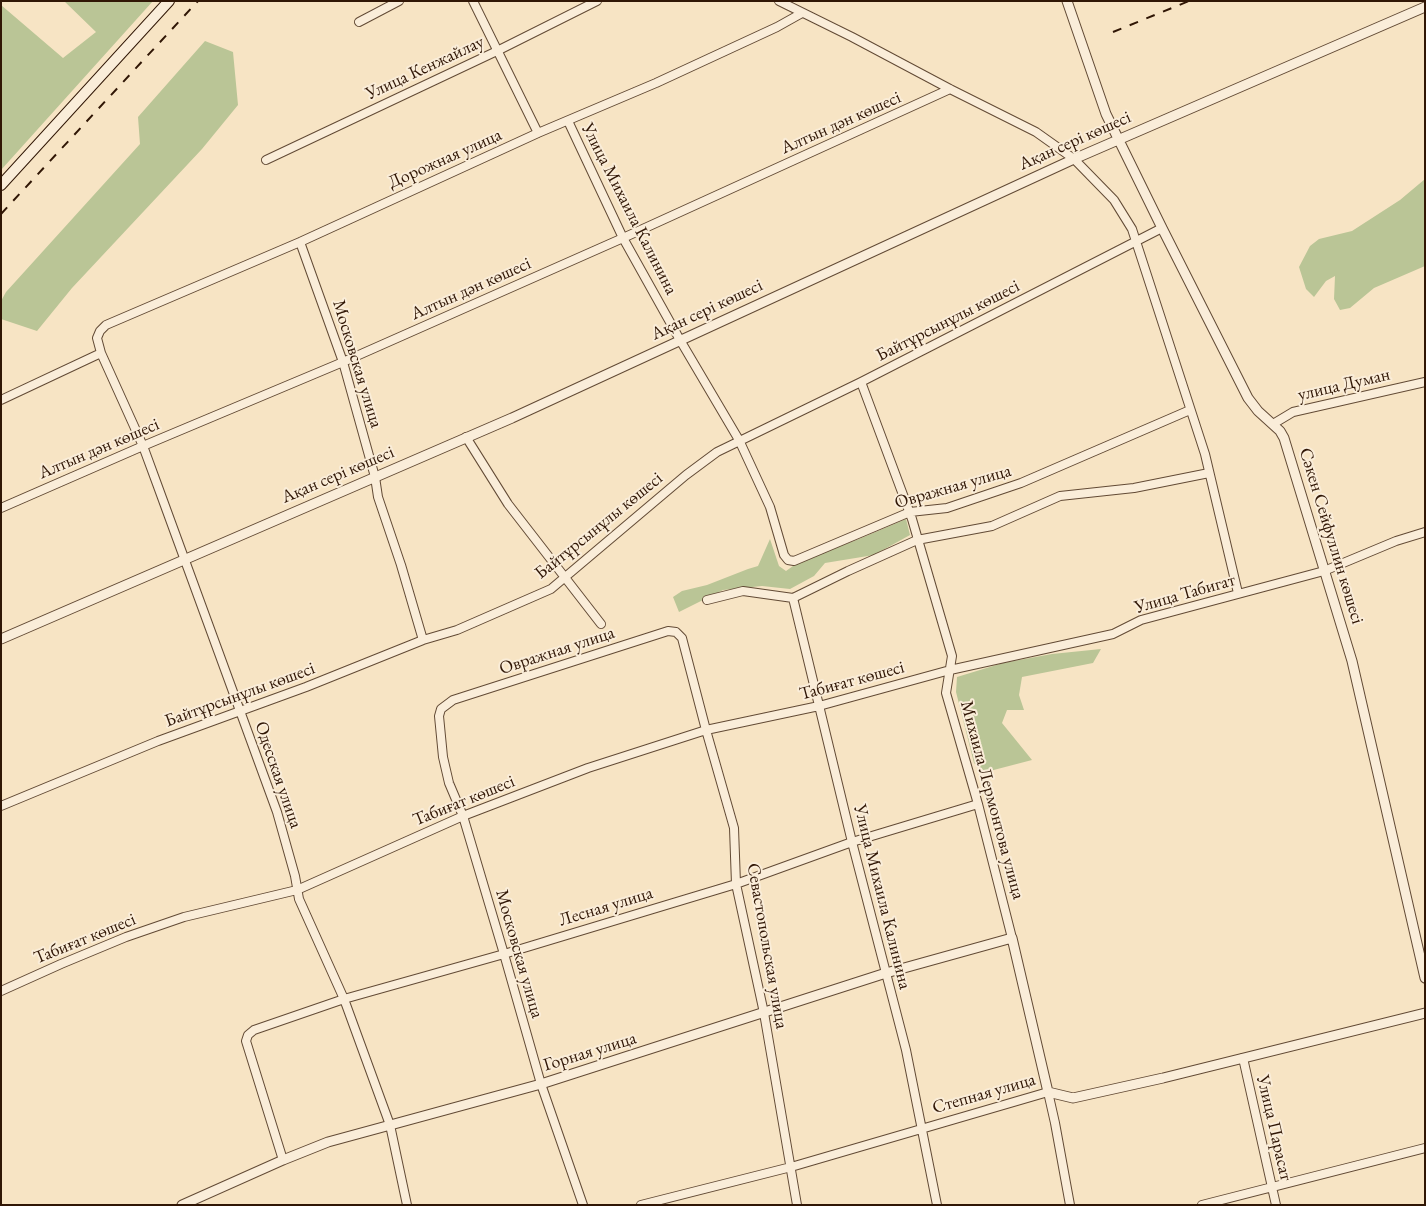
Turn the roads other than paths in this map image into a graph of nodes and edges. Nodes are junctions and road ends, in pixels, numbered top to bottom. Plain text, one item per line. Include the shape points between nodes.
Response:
1 (169, 1) edge
2 (399, 1) edge
3 (472, 1) edge
4 (597, 1) edge
5 (779, 1) edge
6 (1067, 1) edge
7 (1425, 7) edge
8 (802, 13) junction
9 (359, 22) dead end
10 (497, 51) junction
11 (950, 90) junction
12 (568, 121) junction
13 (538, 133) junction
14 (1119, 140) junction
15 (1074, 159) junction
16 (266, 160) dead end
17 (1, 185) edge
18 (1162, 228) junction
19 (623, 238) junction
20 (300, 242) junction
21 (1135, 242) junction
22 (100, 331) joint
23 (680, 340) junction
24 (101, 353) junction
25 (343, 362) junction
26 (861, 382) junction
27 (1425, 382) edge
28 (1, 400) edge
29 (1190, 410) junction
30 (1273, 424) junction
31 (466, 438) junction
32 (739, 440) junction
33 (143, 446) junction
34 (1209, 473) junction
35 (375, 477) junction
36 (1, 508) edge
37 (910, 512) junction
38 (1425, 532) edge
39 (918, 540) junction
40 (185, 559) junction
41 (1324, 571) junction
42 (565, 577) junction
43 (1238, 593) junction
44 (793, 598) junction
45 (707, 600) dead end
46 (601, 624) dead end
47 (682, 638) joint
48 (1, 639) edge
49 (422, 640) junction
50 (950, 670) junction
51 (819, 706) junction
52 (441, 709) joint
53 (239, 711) junction
54 (706, 730) junction
55 (978, 804) junction
56 (1, 806) edge
57 (463, 816) junction
58 (852, 842) junction
59 (736, 884) junction
60 (297, 890) junction
61 (1012, 938) junction
62 (504, 954) junction
63 (886, 973) junction
64 (1425, 978) edge
65 (1, 991) edge
66 (344, 999) junction
67 (764, 1013) junction
68 (1425, 1013) edge
69 (1243, 1058) junction
70 (540, 1084) junction
71 (1048, 1092) junction
72 (390, 1125) junction
73 (922, 1128) junction
74 (1425, 1148) edge
75 (283, 1160) junction
76 (791, 1167) junction
77 (1272, 1187) junction
78 (182, 1205) edge
79 (407, 1205) edge
80 (583, 1205) edge
81 (641, 1205) edge
82 (797, 1205) edge
83 (937, 1205) edge
84 (1070, 1205) edge
85 (1202, 1205) edge
86 (1276, 1205) edge

1 - 17 main road
2 - 9 street
3 - 10 street
4 - 10 street, Улица Кенжайлау
5 - 8 street
6 - 14 street, Сәкен Сейфуллин көшесі via 1106,114
7 - 14 street, Ақан сері көшесі
8 - 11 street
8 - 12 street, Дорожная улица
10 - 13 street
10 - 16 street, Улица Кенжайлау
11 - 15 street via 1036,132
11 - 19 street, Алтын дән көшесі
12 - 13 street, Дорожная улица
12 - 19 street, Улица Михаила Калинина
13 - 20 street, Дорожная улица
14 - 15 street, Ақан сері көшесі
14 - 18 street, Сәкен Сейфуллин көшесі
15 - 21 street via 1114,200 1132,229
15 - 23 street, Ақан сері көшесі
18 - 21 street, Байтұрсынұлы көшесі
18 - 30 street, Сәкен Сейфуллин көшесі via 1248,398
19 - 23 street, Улица Михаила Калинина
19 - 25 street, Алтын дән көшесі
20 - 22 street, Дорожная улица via 106,325
20 - 25 street, Московская улица
21 - 26 street, Байтұрсынұлы көшесі
21 - 29 street
22 - 24 street, Одесская улица via 97,338
23 - 31 street, Ақан сері көшесі
23 - 32 street, Улица Михаила Калинина
24 - 28 street
24 - 33 street, Одесская улица
25 - 33 street, Алтын дән көшесі
25 - 35 street, Московская улица
26 - 32 street, Байтұрсынұлы көшесі
26 - 37 street, Михаила Лермонтова улица
27 - 30 street, улица Думан via 1293,412
29 - 34 street
29 - 37 street, Овражная улица via 1021,483 947,508
30 - 41 street, Сәкен Сейфуллин көшесі via 1284,438
31 - 35 street, Ақан сері көшесі
31 - 42 street via 508,504
32 - 37 street, Овражная улица via 770,507 788,560 794,561
32 - 42 street, Байтұрсынұлы көшесі via 686,475
33 - 36 street, Алтын дән көшесі
33 - 40 street, Одесская улица
34 - 39 street via 1134,488 1060,496 992,526
34 - 43 street
35 - 40 street, Ақан сері көшесі
35 - 49 street, Московская улица
37 - 39 street, Михаила Лермонтова улица
38 - 41 street, Улица Табигат
39 - 44 street
39 - 50 street, Михаила Лермонтова улица via 952,656
40 - 48 street, Ақан сері көшесі
40 - 53 street, Одесская улица
41 - 43 street, Улица Табигат
41 - 64 street, Сәкен Сейфуллин көшесі via 1352,661
42 - 46 street
42 - 49 street, Байтұрсынұлы көшесі via 542,593 457,630
43 - 50 street, Улица Табигат via 1142,620 1112,634
44 - 45 street via 743,591
44 - 51 street, Улица Михаила Калинина
47 - 52 street, Овражная улица via 676,632 668,631 453,700
47 - 54 street, Севастопольская улица
49 - 53 street, Байтұрсынұлы көшесі
50 - 51 street, Табиғат көшесі
50 - 55 street, Михаила Лермонтова улица via 946,693
51 - 54 street, Табиғат көшесі
51 - 58 street, Улица Михаила Калинина
52 - 57 street, Московская улица via 443,757 449,783
53 - 56 street, Байтұрсынұлы көшесі
53 - 60 street, Одесская улица via 277,812
54 - 57 street, Табиғат көшесі via 588,768
54 - 59 street, Севастопольская улица via 734,828
55 - 58 street, Лесная улица
55 - 61 street, Михаила Лермонтова улица
57 - 60 street, Табиғат көшесі
57 - 62 street, Московская улица
58 - 59 street, Лесная улица
58 - 63 street, Улица Михаила Калинина
59 - 62 street, Лесная улица
59 - 67 street, Севастопольская улица
60 - 65 street, Табиғат көшесі via 184,916
60 - 66 street, Одесская улица
61 - 63 street, Горная улица
61 - 71 street, Михаила Лермонтова улица
62 - 66 street, Лесная улица
62 - 70 street, Московская улица
63 - 67 street, Горная улица
63 - 73 street, Улица Михаила Калинина
66 - 72 street, Одесская улица
66 - 75 street, Лесная улица via 254,1030 248,1035 246,1041
67 - 70 street, Горная улица
67 - 76 street, Севастопольская улица
68 - 69 street, Степная улица
69 - 71 street, Степная улица via 1073,1098
69 - 77 street, Улица Парасат
70 - 72 street, Горная улица
70 - 80 street, Московская улица
71 - 73 street, Степная улица
71 - 84 street, Михаила Лермонтова улица
72 - 75 street, Горная улица via 328,1142
72 - 79 street, Одесская улица
73 - 76 street, Степная улица
73 - 83 street, Улица Михаила Калинина
74 - 77 street
75 - 78 street, Горная улица
76 - 81 street, Степная улица
76 - 82 street, Севастопольская улица
77 - 85 street
77 - 86 street, Улица Парасат

